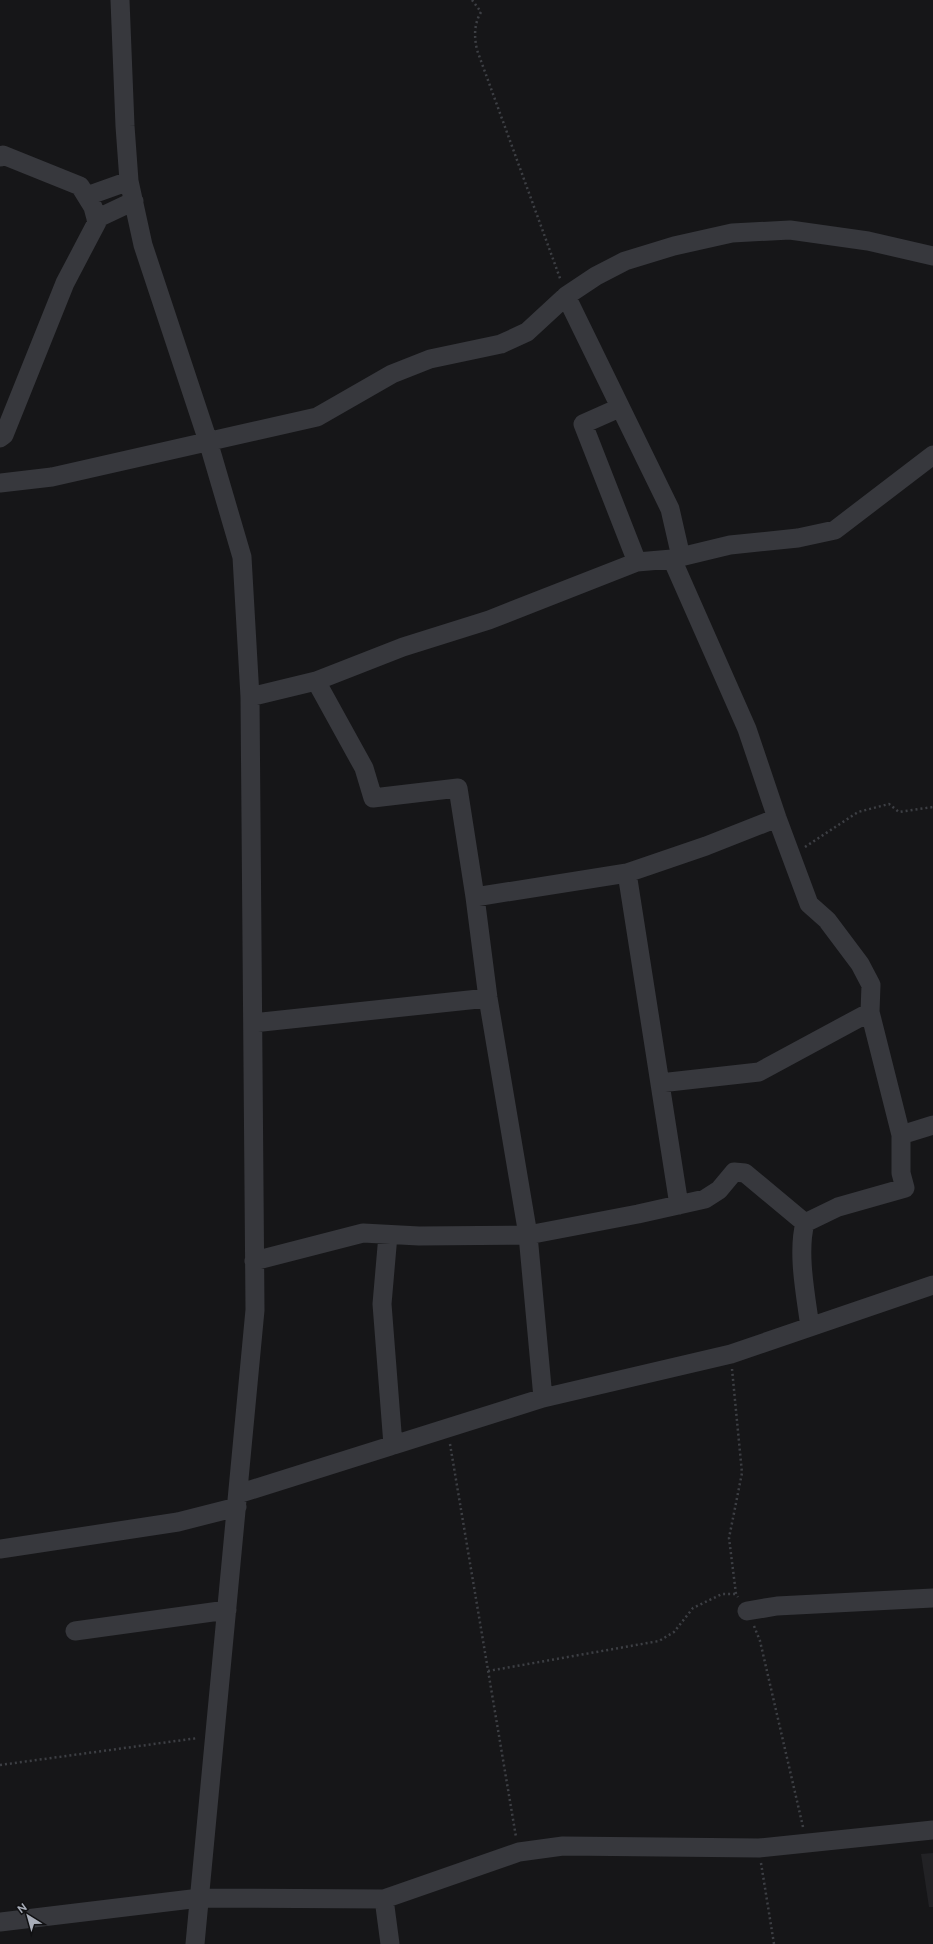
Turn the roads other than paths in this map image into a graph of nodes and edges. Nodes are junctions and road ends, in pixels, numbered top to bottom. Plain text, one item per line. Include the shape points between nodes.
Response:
1 (120, 0) edge
2 (0, 157) edge
3 (130, 181) junction
4 (87, 196) junction
5 (134, 202) junction
6 (96, 218) junction
7 (933, 256) edge
8 (566, 296) junction
9 (620, 408) junction
10 (0, 438) edge
11 (208, 441) junction
12 (933, 455) edge
13 (0, 483) edge
14 (676, 558) junction
15 (637, 562) junction
16 (316, 681) junction
17 (250, 697) junction
18 (777, 818) junction
19 (627, 873) junction
20 (475, 897) junction
21 (488, 998) junction
22 (870, 1012) junction
23 (253, 1023) junction
24 (660, 1083) junction
25 (933, 1125) edge
26 (901, 1135) junction
27 (679, 1205) junction
28 (805, 1223) junction
29 (388, 1235) junction
30 (528, 1235) junction
31 (254, 1261) junction
32 (933, 1285) edge
33 (810, 1327) junction
34 (544, 1398) junction
35 (393, 1445) junction
36 (237, 1501) junction
37 (0, 1549) edge
38 (933, 1598) edge
39 (227, 1610) junction
40 (747, 1611) dead end
41 (75, 1631) dead end
42 (933, 1830) edge
43 (200, 1898) junction
44 (384, 1899) junction
45 (0, 1922) edge
46 (195, 1944) edge
47 (390, 1944) edge

1 - 3 street
2 - 4 street via 3,155 80,186
3 - 4 street
3 - 5 street
4 - 6 street
5 - 6 street
5 - 11 street via 143,245
6 - 10 street via 97,222 65,283 4,435
7 - 8 street via 868,241 790,230 732,233 674,246 625,261
8 - 9 street
8 - 11 street via 527,332 502,344 430,359 392,374 317,417
9 - 14 street via 670,509
9 - 15 street via 583,424
11 - 13 street via 52,477
11 - 17 street via 242,557
12 - 14 street via 835,530 798,538 730,545
14 - 15 street
14 - 18 street via 747,729
15 - 16 street via 489,620 403,647
16 - 17 street
16 - 20 street via 364,768 373,798 458,788
17 - 23 street
18 - 19 street
18 - 22 street via 809,904 827,920 860,964 871,985
19 - 20 street
19 - 24 street
20 - 21 street
21 - 23 street
21 - 30 street
22 - 24 street via 759,1072
22 - 26 street
23 - 31 street
24 - 27 street
25 - 26 street
26 - 28 street via 901,1173 905,1188 838,1207
27 - 28 street via 705,1199 719,1190 734,1172 744,1174
27 - 30 street
28 - 33 street via 802,1233 803,1276
29 - 30 street
29 - 31 street via 363,1233
29 - 35 street via 382,1304
30 - 34 street
31 - 36 street via 255,1310
32 - 33 street
33 - 34 street via 731,1354
34 - 35 street
35 - 36 street
36 - 37 street via 178,1522
36 - 39 street
38 - 40 street via 776,1606
39 - 41 street
39 - 43 street
42 - 44 street via 759,1848 563,1846 519,1852
43 - 44 street
43 - 45 street
43 - 46 street
44 - 47 street

